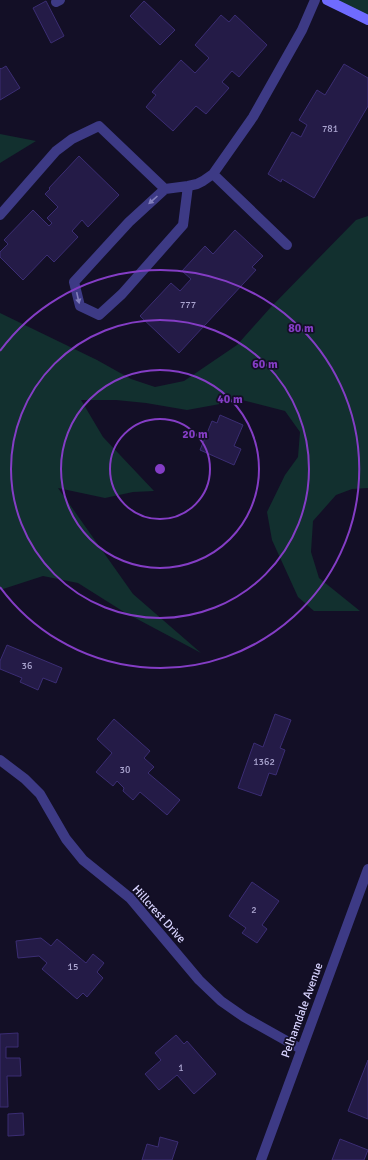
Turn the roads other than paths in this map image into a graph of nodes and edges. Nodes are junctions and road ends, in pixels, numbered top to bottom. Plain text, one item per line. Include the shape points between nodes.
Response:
1 (315, 0) edge
2 (327, 0) edge
3 (368, 20) edge
4 (213, 174) junction
5 (188, 186) junction
6 (165, 189) junction
7 (0, 215) edge
8 (287, 245) dead end
9 (0, 760) edge
10 (368, 869) edge
11 (301, 1050) junction
12 (261, 1160) edge

1 - 4 street via 302,30 253,117
2 - 3 main road
4 - 5 street
4 - 8 street
5 - 6 street
6 -> 5 street via 129,222 74,282 80,306 99,315 122,294 183,225
6 - 7 street via 99,126 72,139 56,151
9 - 11 street, Hillcrest Drive via 40,794 66,839 83,860 130,898 199,980 221,1001
10 - 11 street, Pelhamdale Avenue
11 - 12 street, Pelhamdale Avenue

